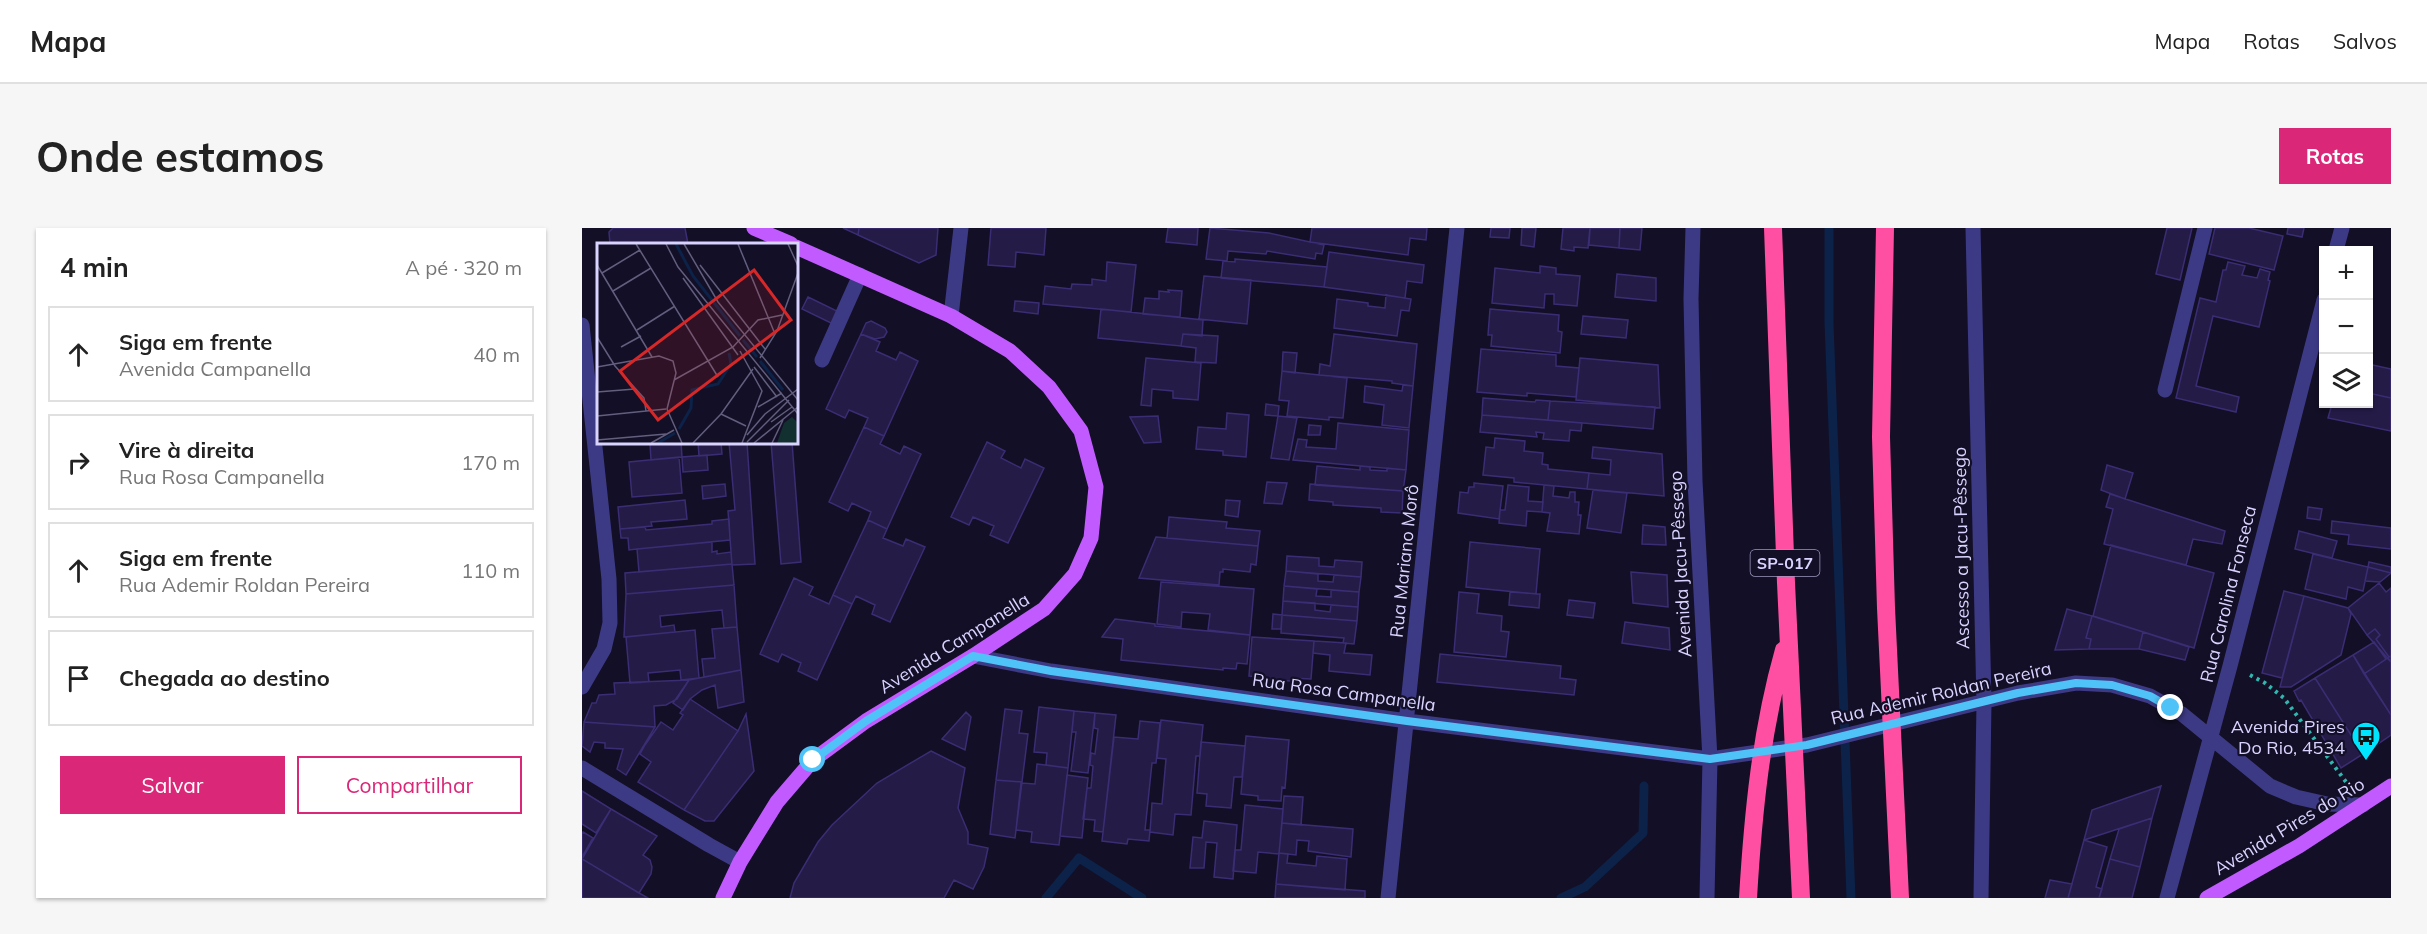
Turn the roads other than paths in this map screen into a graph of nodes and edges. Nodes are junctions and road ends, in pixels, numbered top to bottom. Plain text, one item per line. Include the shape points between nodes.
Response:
1 (754, 228) edge
2 (961, 228) edge
3 (1457, 228) edge
4 (1693, 228) edge
5 (1773, 228) edge
6 (1885, 228) edge
7 (1973, 228) edge
8 (2205, 228) edge
9 (2342, 228) edge
10 (789, 243) edge
11 (2337, 246) edge
12 (798, 248) edge
13 (860, 275) junction
14 (951, 316) junction
15 (2319, 319) edge
16 (582, 325) edge
17 (822, 360) dead end
18 (2166, 390) dead end
19 (582, 472) edge
20 (597, 482) junction
21 (1789, 634) junction
22 (973, 656) junction
23 (582, 687) edge
24 (1984, 702) junction
25 (1407, 721) junction
26 (2211, 736) junction
27 (1710, 759) junction
28 (582, 768) edge
29 (2391, 786) edge
30 (2363, 805) junction
31 (740, 862) junction
32 (723, 898) edge
33 (1388, 898) edge
34 (1707, 898) edge
35 (1748, 898) edge
36 (1801, 898) edge
37 (1900, 898) edge
38 (1981, 898) edge
39 (2167, 898) edge
40 (2207, 898) edge

1 - 10 main road
2 - 14 street
3 - 25 street, Rua Mariano Morô
4 - 27 street, Avenida Jacu-Pêssego via 1695,481
5 - 21 highway, SP-017, bridge
6 - 37 highway, bridge via 1881,437
7 - 24 street, Ascesso a Jacu-Pêssego
8 - 18 street
9 - 11 street
12 - 13 main road, Avenida Campanella
13 - 14 main road, Avenida Campanella
13 - 17 street
14 - 22 main road, Avenida Campanella via 1010,351 1049,387 1081,431 1096,487 1091,538 1075,574 1044,609
15 - 26 street, Rua Carolina Fonseca
16 - 20 street
19 - 20 street
20 - 23 street via 610,622 604,650
21 - 35 highway, bridge via 1763,744
21 - 36 highway, SP-017, bridge
22 - 25 street, Rua Rosa Campanella via 1051,671
22 - 31 main road, Avenida Campanella via 866,721 813,760 777,802
24 - 26 street, Rua Ademir Roldan Pereira via 2076,683 2112,685 2150,696
24 - 27 street, Rua Ademir Roldan Pereira via 1807,745
24 - 38 street, Ascesso a Jacu-Pêssego
25 - 27 street, Rua Rosa Campanella
25 - 33 street, Rua Mariano Morô
26 - 30 street, Rua Ademir Roldan Pereira via 2270,786 2327,804
26 - 39 street, Rua Carolina Fonseca
27 - 34 street, Avenida Jacu-Pêssego
28 - 31 street
29 - 30 main road, Avenida Pires do Rio
30 - 40 main road, Avenida Pires do Rio
31 - 32 main road, Avenida Campanella

